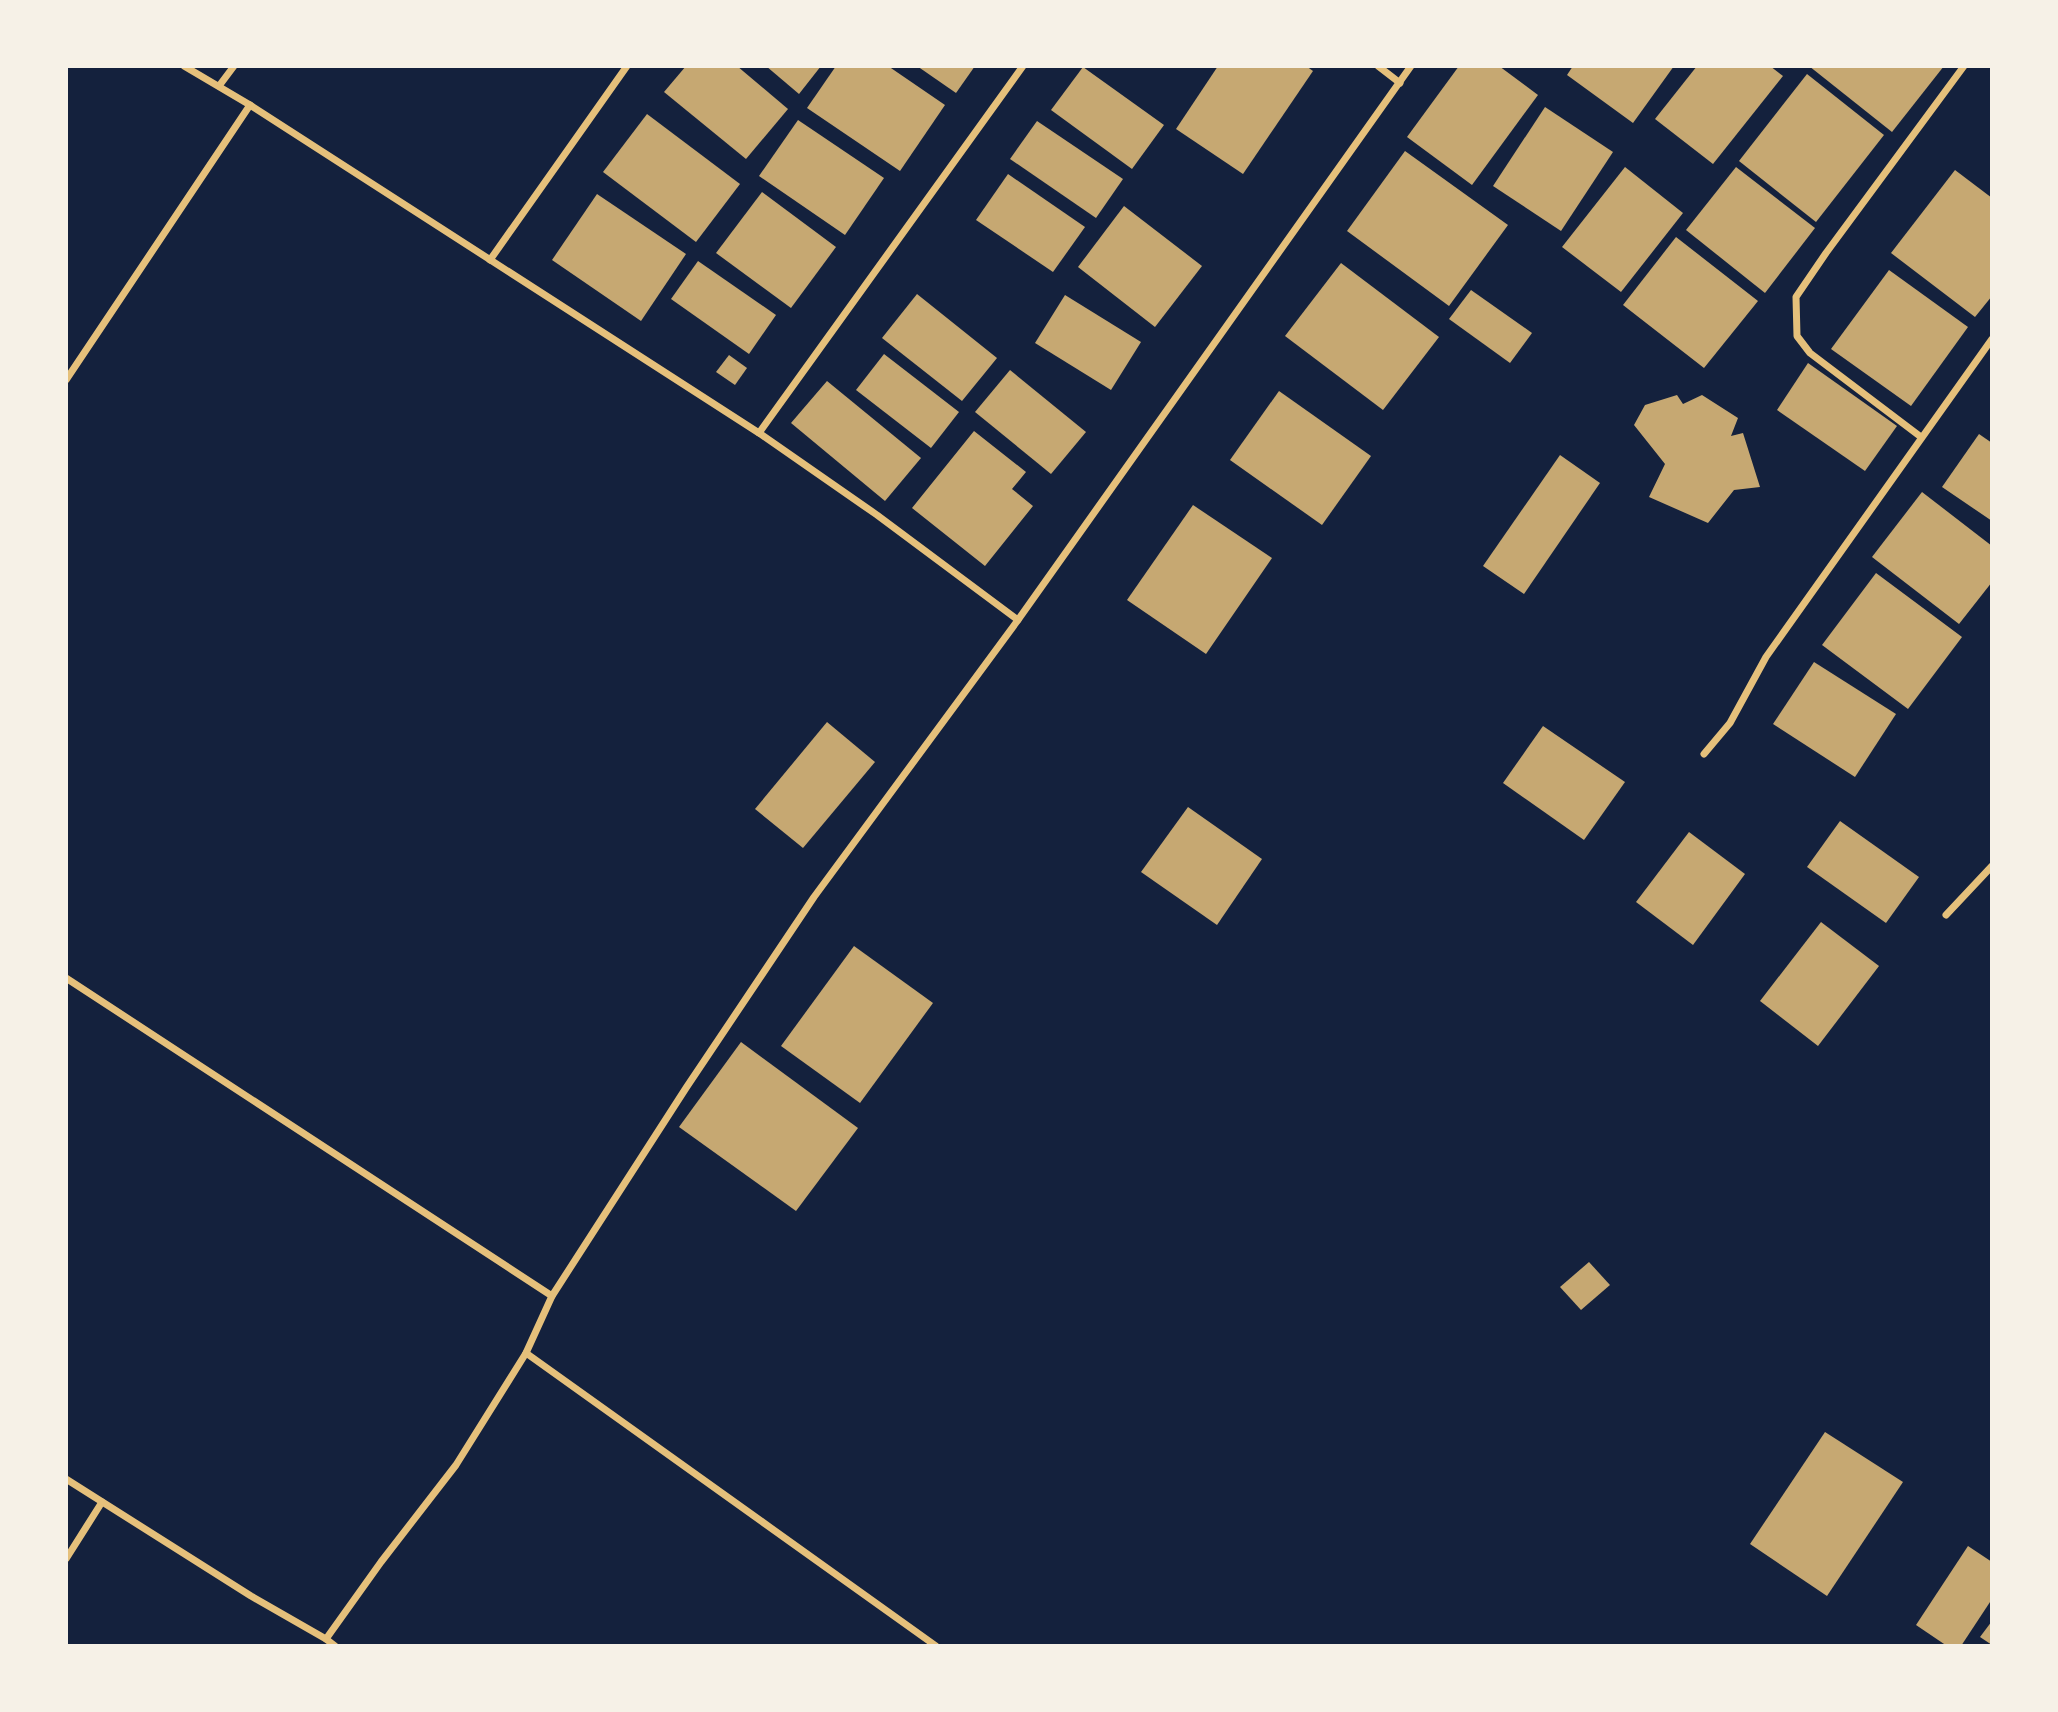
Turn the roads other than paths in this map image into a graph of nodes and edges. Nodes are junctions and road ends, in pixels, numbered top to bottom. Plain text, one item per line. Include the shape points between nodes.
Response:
1 (184, 66) edge
2 (233, 66) edge
3 (627, 66) edge
4 (1023, 66) edge
5 (1378, 66) edge
6 (1411, 66) edge
7 (1964, 66) edge
8 (1400, 83) junction
9 (219, 86) junction
10 (250, 106) junction
11 (490, 260) junction
12 (1992, 339) edge
13 (66, 380) edge
14 (759, 433) junction
15 (1921, 437) junction
16 (1018, 620) junction
17 (1704, 754) dead end
18 (1992, 866) edge
19 (1946, 915) dead end
20 (66, 978) edge
21 (552, 1296) junction
22 (526, 1353) junction
23 (66, 1479) edge
24 (102, 1502) junction
25 (66, 1559) edge
26 (326, 1639) junction
27 (335, 1646) edge
28 (936, 1646) edge

1 - 9 street
2 - 9 street
3 - 11 street
4 - 14 street
5 - 8 street
6 - 8 street
7 - 15 street via 1796,297 1797,336 1810,353
8 - 16 street
9 - 10 street
10 - 11 street
10 - 13 street
11 - 14 street
12 - 15 street
14 - 16 street
15 - 17 street via 1766,657 1730,723
16 - 21 street via 814,897
18 - 19 street
20 - 21 street
21 - 22 street
22 - 26 street via 456,1465
22 - 28 street
23 - 24 street
24 - 25 street
24 - 26 street
26 - 27 street

